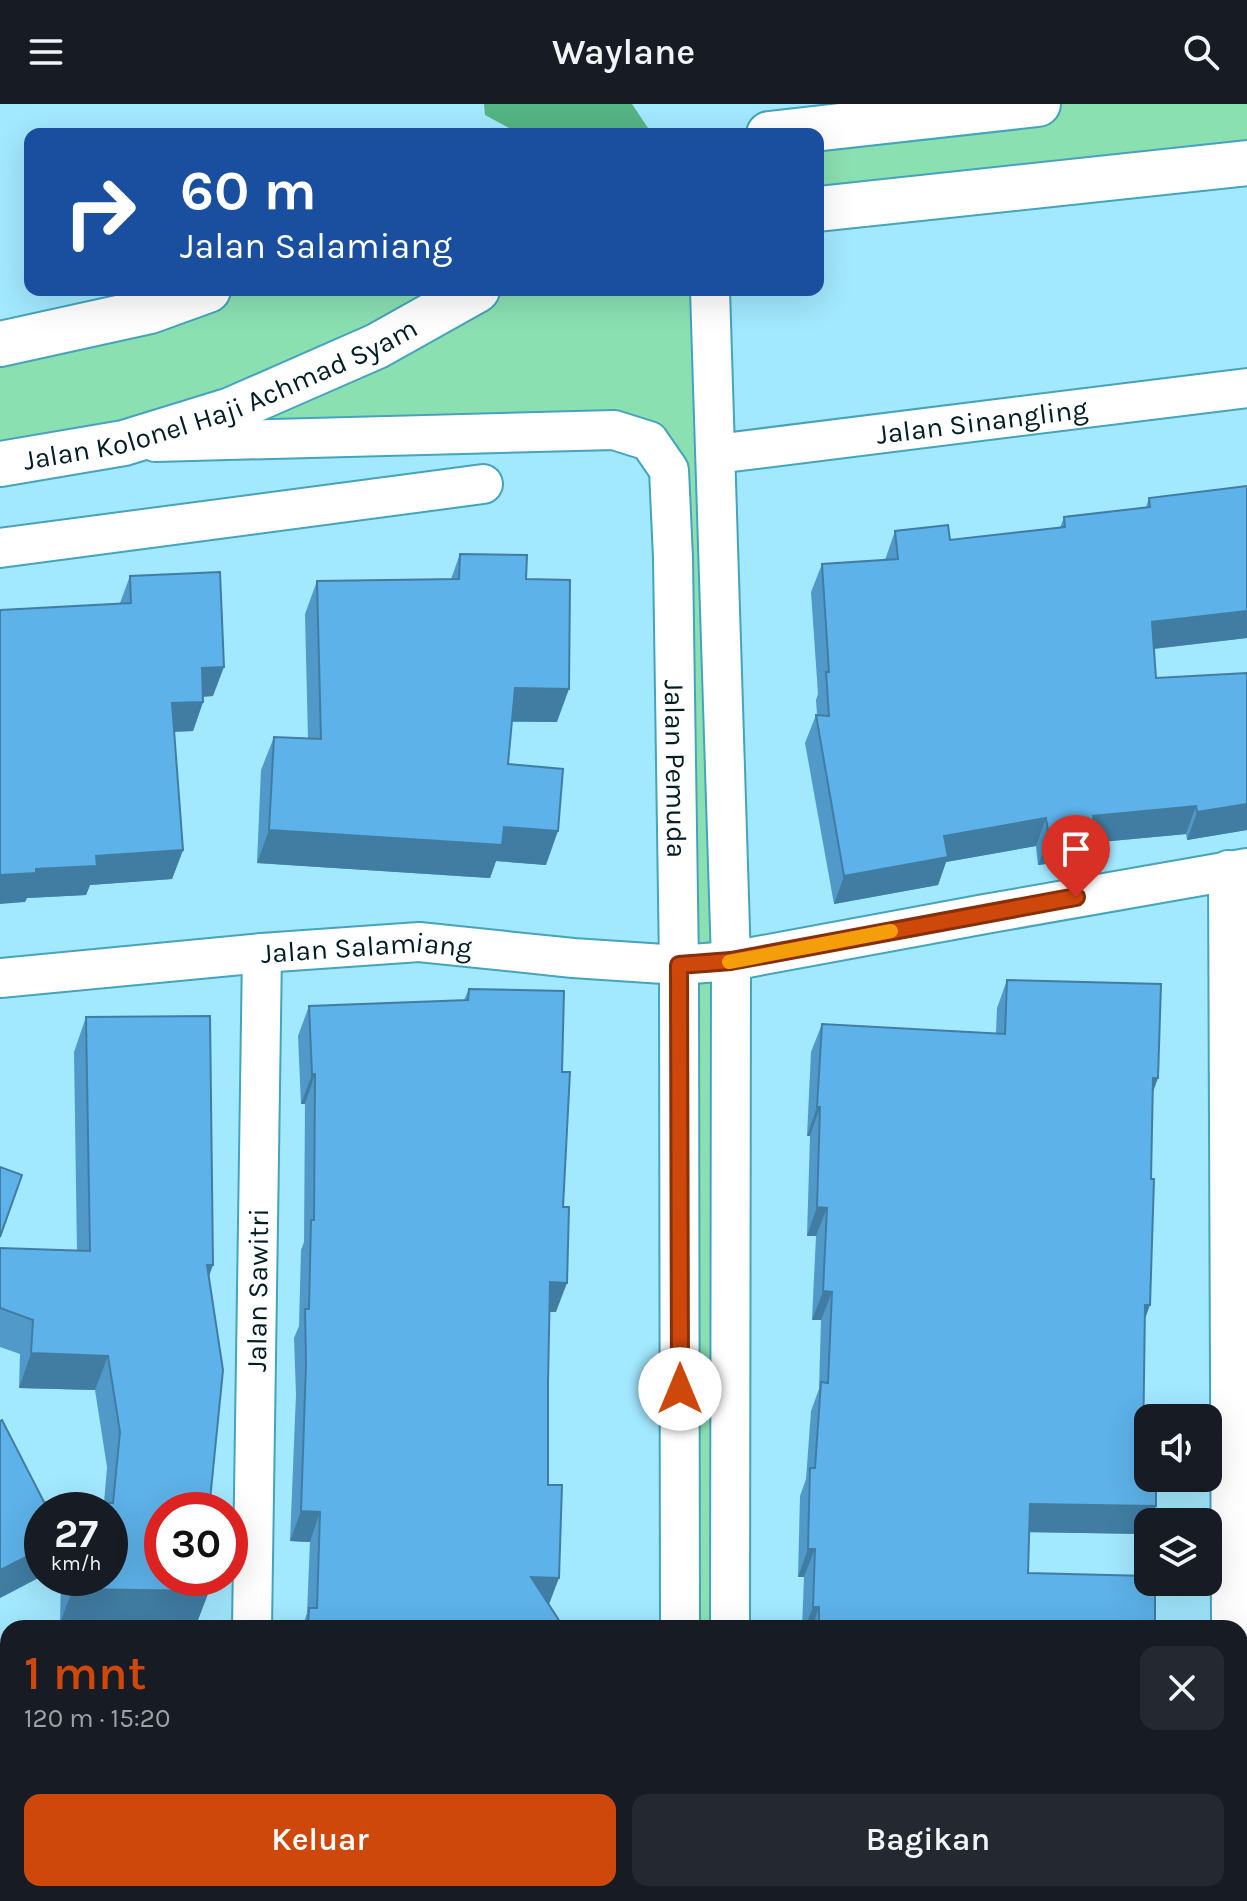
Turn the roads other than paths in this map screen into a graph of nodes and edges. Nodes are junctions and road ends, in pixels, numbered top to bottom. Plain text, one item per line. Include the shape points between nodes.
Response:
1 (1038, 104) edge
2 (823, 128) edge
3 (1247, 163) edge
4 (824, 208) edge
5 (191, 296) edge
6 (466, 296) edge
7 (710, 296) edge
8 (0, 344) edge
9 (1247, 388) edge
10 (124, 443) junction
11 (716, 454) junction
12 (0, 464) edge
13 (483, 484) dead end
14 (0, 548) edge
15 (1238, 869) edge
16 (262, 953) junction
17 (731, 961) junction
18 (679, 965) junction
19 (0, 978) edge
20 (252, 1620) edge
21 (680, 1620) edge
22 (730, 1620) edge
23 (1231, 1620) edge

1 - 2 main road
3 - 4 main road
5 - 8 main road via 150,311
6 - 10 main road, Jalan Kolonel Haji Achmad Syam via 377,346 231,410
7 - 11 street, Jalan Pemuda
9 - 11 street, Jalan Sinangling
10 - 12 main road, Jalan Kolonel Haji Achmad Syam
10 - 18 street, Jalan Pemuda via 614,430 649,441 669,470
11 - 17 street, Jalan Pemuda
13 - 14 street
15 - 17 street, Jalan Salamiang
15 - 23 street
16 - 18 street, Jalan Salamiang via 419,942
16 - 19 street, Jalan Salamiang
16 - 20 street, Jalan Sawitri
17 - 18 street, Jalan Salamiang
17 - 22 street, Jalan Pemuda
18 - 21 street, Jalan Pemuda

